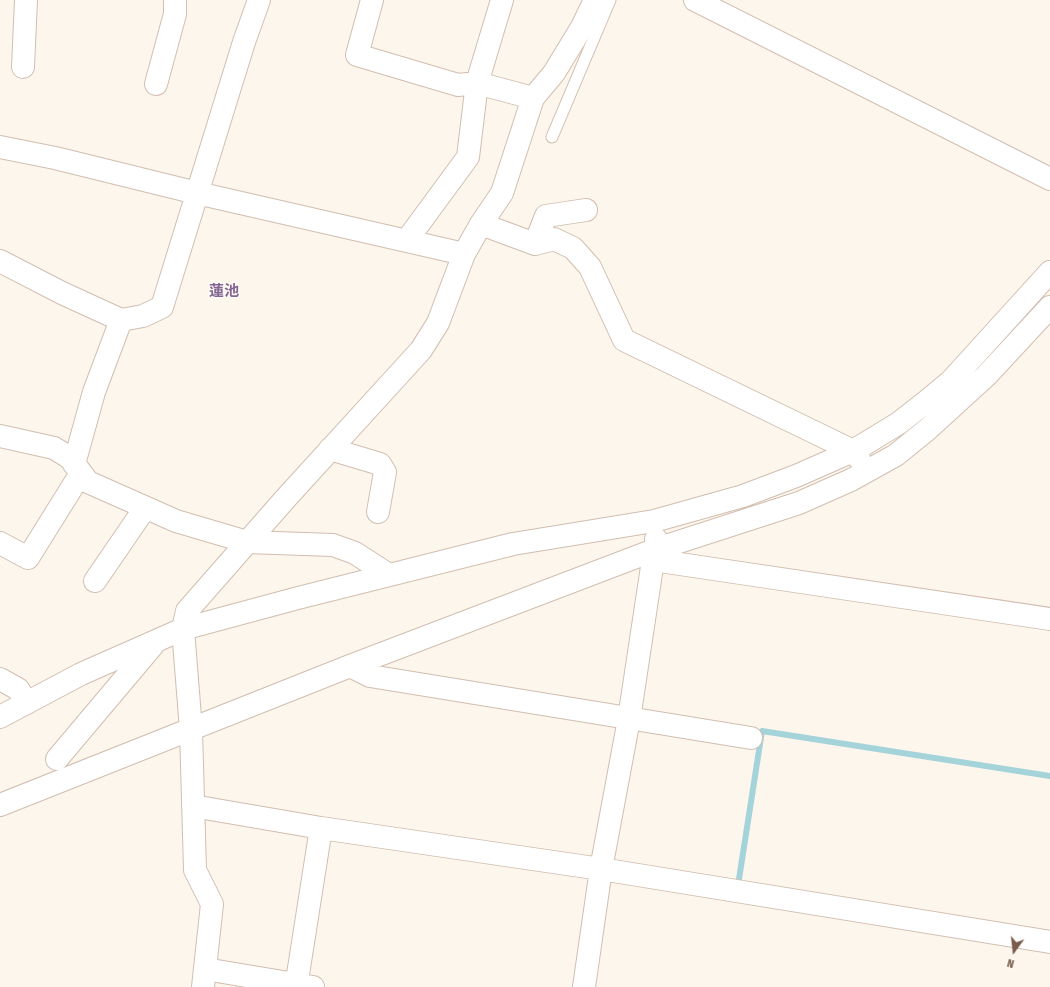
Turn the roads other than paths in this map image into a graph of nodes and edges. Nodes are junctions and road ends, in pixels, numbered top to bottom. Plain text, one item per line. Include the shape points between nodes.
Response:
1 (26, 0) edge
2 (175, 0) edge
3 (259, 0) edge
4 (372, 0) edge
5 (502, 0) edge
6 (595, 0) edge
7 (610, 0) edge
8 (695, 0) edge
9 (22, 67) dead end
10 (477, 83) junction
11 (156, 84) dead end
12 (533, 98) junction
13 (552, 137) dead end
14 (0, 147) edge
15 (1050, 179) edge
16 (197, 193) junction
17 (586, 210) dead end
18 (481, 224) junction
19 (407, 240) junction
20 (535, 244) junction
21 (464, 254) junction
22 (0, 261) edge
23 (1050, 272) edge
24 (1050, 307) edge
25 (121, 320) junction
26 (0, 436) edge
27 (330, 449) junction
28 (853, 451) junction
29 (78, 469) junction
30 (869, 470) junction
31 (146, 508) junction
32 (378, 512) dead end
33 (654, 521) junction
34 (0, 542) edge
35 (247, 542) junction
36 (655, 554) junction
37 (389, 575) junction
38 (95, 581) dead end
39 (1050, 619) edge
40 (183, 629) junction
41 (156, 640) junction
42 (350, 666) junction
43 (0, 679) edge
44 (27, 703) junction
45 (0, 717) edge
46 (629, 719) junction
47 (191, 730) junction
48 (751, 738) dead end
49 (57, 759) dead end
50 (0, 805) edge
51 (193, 806) junction
52 (321, 828) junction
53 (601, 869) junction
54 (1050, 942) edge
55 (204, 978) edge
56 (302, 986) edge
57 (584, 987) edge

1 - 9 street
2 - 11 street via 174,14
3 - 16 street
4 - 10 street via 357,54 458,85
5 - 10 street
6 - 12 street via 554,73
7 - 13 lane
8 - 15 street
10 - 12 street
10 - 19 street via 468,157
12 - 18 street via 502,193
14 - 16 street
16 - 19 street
16 - 25 street via 162,307 143,316
17 - 20 street via 546,216
18 - 20 street
18 - 21 street
19 - 21 street
20 - 28 street via 554,239 573,248 590,267 624,340
21 - 27 street via 438,323 421,350
22 - 25 street
23 - 28 street via 951,380 899,423
24 - 30 street via 986,376 934,424 896,455
25 - 29 street via 94,392
26 - 29 street via 54,448 70,458
27 - 32 street via 380,464 385,472
27 - 35 street
28 - 30 street
28 - 33 street via 743,496
29 - 31 street via 88,482
29 - 34 street via 28,558
30 - 36 street via 799,503
31 - 35 street via 176,521
31 - 38 street
33 - 36 street
33 - 37 street via 513,544
35 - 37 street via 333,545 355,553
35 - 40 street via 187,611
36 - 39 street
36 - 42 street
36 - 46 street
37 - 40 street
40 - 41 street
40 - 47 street
41 - 44 street via 81,674
41 - 49 street
42 - 46 street via 370,676
42 - 47 street
43 - 44 street via 18,689
44 - 45 street
46 - 48 street
46 - 53 street
47 - 50 street
47 - 51 street
51 - 52 street
51 - 55 street via 195,870 212,904
52 - 53 street
52 - 56 street
53 - 54 street
53 - 57 street
55 - 56 street

